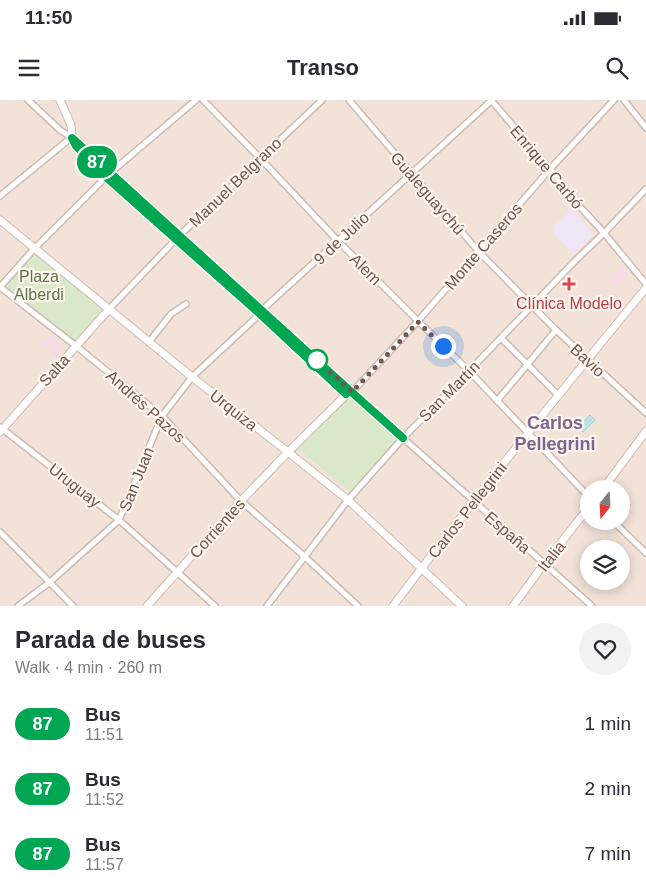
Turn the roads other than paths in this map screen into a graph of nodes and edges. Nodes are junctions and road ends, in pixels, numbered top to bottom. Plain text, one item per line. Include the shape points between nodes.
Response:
1 (28, 100) edge
2 (60, 100) edge
3 (196, 100) edge
4 (203, 100) edge
5 (322, 100) edge
6 (349, 100) edge
7 (492, 100) edge
8 (614, 100) edge
9 (624, 100) edge
10 (646, 128) edge
11 (72, 138) junction
12 (260, 158) junction
13 (550, 169) junction
14 (411, 173) junction
15 (108, 175) junction
16 (646, 189) edge
17 (0, 196) edge
18 (0, 220) edge
19 (604, 233) junction
20 (178, 238) junction
21 (338, 241) junction
22 (34, 248) junction
23 (478, 252) junction
24 (646, 284) edge
25 (0, 287) edge
26 (646, 288) edge
27 (186, 304) dead end
28 (532, 304) junction
29 (109, 310) junction
30 (261, 312) junction
31 (418, 322) junction
32 (556, 330) junction
33 (500, 338) junction
34 (149, 342) junction
35 (76, 346) junction
36 (588, 359) junction
37 (527, 364) junction
38 (469, 372) junction
39 (192, 376) junction
40 (349, 393) junction
41 (558, 395) junction
42 (497, 400) junction
43 (646, 413) edge
44 (162, 416) junction
45 (1, 429) edge
46 (646, 431) edge
47 (528, 432) junction
48 (403, 438) junction
49 (288, 452) junction
50 (610, 480) edge
51 (580, 487) edge
52 (348, 500) junction
53 (241, 501) junction
54 (473, 501) junction
55 (580, 518) edge
56 (119, 520) junction
57 (622, 530) edge
58 (0, 532) edge
59 (646, 553) edge
60 (304, 556) junction
61 (544, 564) junction
62 (421, 568) junction
63 (177, 572) junction
64 (50, 582) junction
65 (18, 606) edge
66 (73, 606) edge
67 (147, 606) edge
68 (215, 606) edge
69 (266, 606) edge
70 (358, 606) edge
71 (393, 606) edge
72 (462, 606) edge
73 (514, 606) edge
74 (592, 606) edge

1 - 11 street
2 - 11 street via 71,125
3 - 15 street
4 - 12 street, Alem
5 - 12 street, Manuel Belgrano
6 - 14 street, Gualeguaychú
7 - 13 street, Enrique Carbó
7 - 14 street, 9 de Julio
8 - 13 street, Monte Caseros
9 - 10 street
11 - 15 street
11 - 17 street
12 - 20 street, Manuel Belgrano
12 - 21 street, Alem
13 - 19 street, Enrique Carbó
13 - 23 street, Monte Caseros
14 - 21 street, 9 de Julio
14 - 23 street, Gualeguaychú
15 - 20 street
15 - 22 street
16 - 19 street, San Martín
18 - 22 street, Urquiza
19 - 24 street, Enrique Carbó
19 - 28 street, San Martín
20 - 29 street, Manuel Belgrano
20 - 30 street
21 - 30 street, 9 de Julio
21 - 31 street, Alem
22 - 25 street
22 - 29 street, Urquiza
23 - 28 street, Gualeguaychú
23 - 31 street, Monte Caseros
25 - 35 street, Andrés Pazos
26 - 36 street, Carlos Pellegrini
27 - 34 street via 171,314
28 - 32 street, Bavio
28 - 33 street, San Martín
29 - 34 street, Urquiza
29 - 35 street, Salta
30 - 39 street, 9 de Julio
30 - 40 street
31 - 38 street, Alem
31 - 40 street, Monte Caseros
32 - 36 street, Bavio
32 - 37 street
33 - 37 street
33 - 38 street, San Martín
34 - 39 street, Urquiza
35 - 44 street, Andrés Pazos
35 - 45 street, Salta
36 - 41 street, Carlos Pellegrini
36 - 43 street, Bavio
37 - 41 street
37 - 42 street
38 - 42 street, Alem
38 - 48 street, San Martín
39 - 44 street, San Juan
39 - 49 street, Urquiza
40 - 48 street
40 - 49 street, Corrientes
41 - 47 street, Carlos Pellegrini
42 - 47 street, Alem
44 - 53 street, Andrés Pazos
44 - 56 street, San Juan
45 - 56 street, Uruguay
46 - 50 street
47 - 51 street, Alem
47 - 54 street, Carlos Pellegrini
48 - 52 street, San Martín
48 - 54 street, España
49 - 52 street, Urquiza
49 - 53 street, Corrientes
52 - 60 street, San Martín
52 - 62 street, Urquiza
53 - 60 street, Andrés Pazos
53 - 63 street, Corrientes
54 - 61 street, España
54 - 62 street, Carlos Pellegrini
55 - 61 street, Italia
56 - 63 street, Uruguay
56 - 64 street, San Juan
57 - 59 street
58 - 64 street
60 - 69 street, San Martín
60 - 70 street, Andrés Pazos
61 - 73 street, Italia
61 - 74 street, España
62 - 71 street, Carlos Pellegrini
62 - 72 street, Urquiza
63 - 67 street, Corrientes
63 - 68 street, Uruguay
64 - 65 street, San Juan
64 - 66 street

